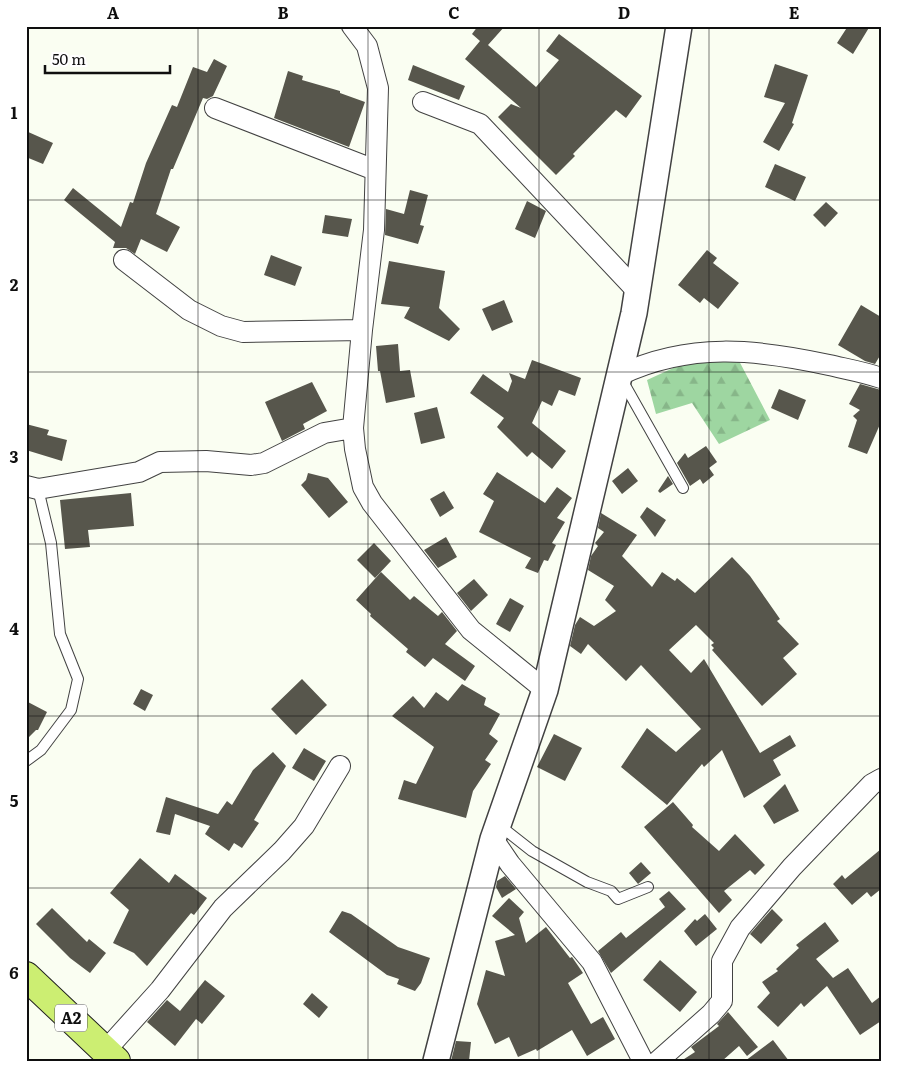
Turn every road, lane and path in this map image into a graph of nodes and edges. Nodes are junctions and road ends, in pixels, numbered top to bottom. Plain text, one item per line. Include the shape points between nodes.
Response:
1 (352, 26) edge
2 (679, 26) edge
3 (423, 102) dead end
4 (215, 108) dead end
5 (375, 170) junction
6 (124, 260) dead end
7 (638, 292) junction
8 (362, 330) junction
9 (620, 374) junction
10 (880, 376) edge
11 (353, 428) junction
12 (32, 488) edge
13 (683, 488) dead end
14 (544, 690) junction
15 (26, 761) edge
16 (340, 766) dead end
17 (881, 779) edge
18 (495, 832) junction
19 (648, 887) dead end
20 (26, 976) edge
21 (111, 1056) edge
22 (436, 1061) edge
23 (643, 1061) edge
24 (658, 1061) edge

1 - 5 street via 367,46 378,88
2 - 7 street
3 - 7 street via 480,124
4 - 5 street
5 - 8 street via 374,230
6 - 8 street via 189,310 221,326 243,332
7 - 9 street
8 - 11 street
9 - 10 street via 646,362 714,351 756,352
9 - 13 lane
9 - 14 street
11 - 12 street via 324,434 264,463 160,462 139,472
11 - 14 street via 363,486 372,503 471,630
12 - 15 lane via 51,544 60,634 78,679 71,710 41,750
14 - 18 street
16 - 21 street via 304,826 223,908
17 - 24 street via 872,784 792,867 740,928 722,961 722,1001
18 - 19 lane via 587,882 611,891 618,899
18 - 22 street
18 - 23 street via 510,864 592,962
20 - 21 main road, A2

